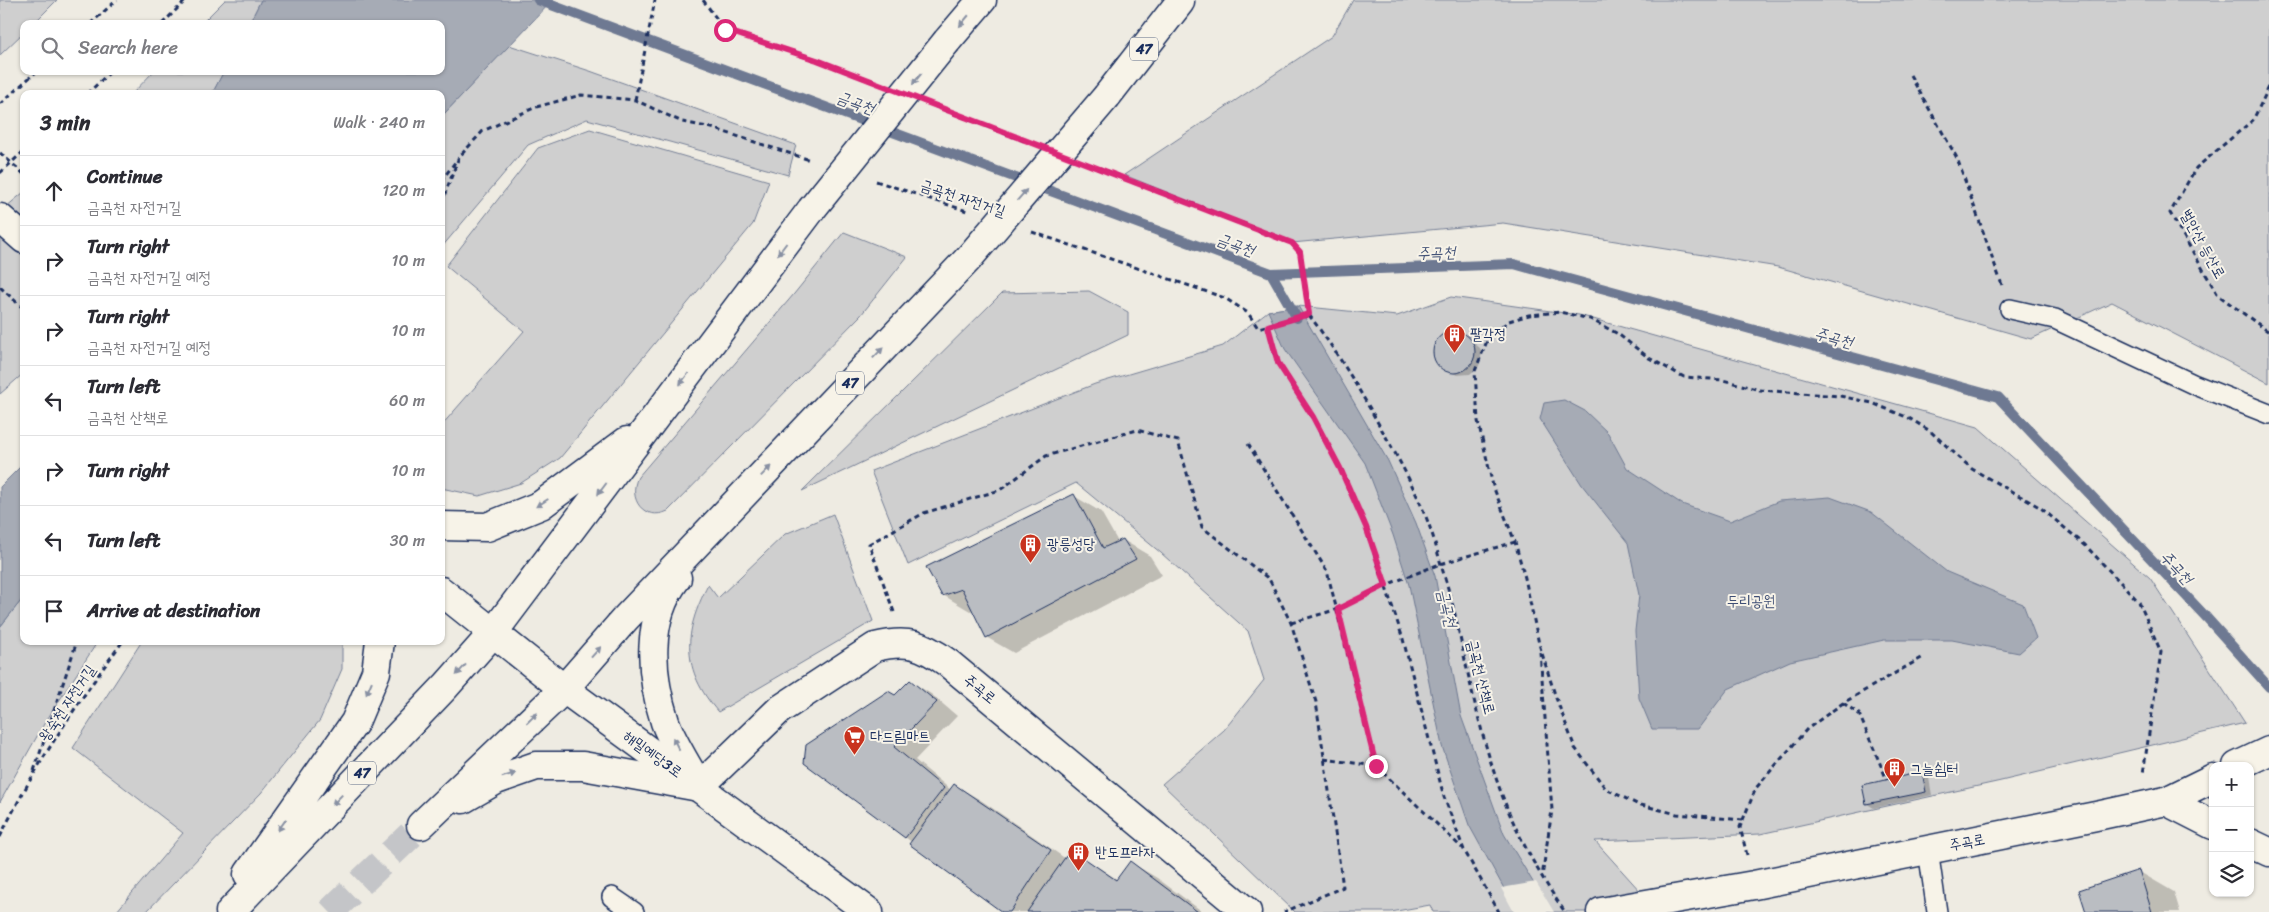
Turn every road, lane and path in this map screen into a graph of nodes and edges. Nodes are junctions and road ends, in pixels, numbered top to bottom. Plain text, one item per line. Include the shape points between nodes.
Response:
1 (117, 0) edge
2 (186, 0) edge
3 (655, 0) edge
4 (703, 0) edge
5 (982, 0) edge
6 (1180, 2) dead end
7 (94, 20) edge
8 (166, 20) edge
9 (33, 75) edge
10 (107, 75) edge
11 (1910, 75) dead end
12 (882, 86) dead end
13 (2269, 87) edge
14 (91, 90) edge
15 (635, 100) junction
16 (929, 103) dead end
17 (0, 104) edge
18 (1031, 143) dead end
19 (0, 153) edge
20 (20, 156) edge
21 (459, 157) junction
22 (816, 162) dead end
23 (1087, 164) dead end
24 (20, 170) edge
25 (0, 173) edge
26 (445, 176) edge
27 (873, 180) dead end
28 (445, 194) edge
29 (976, 214) dead end
30 (0, 218) edge
31 (1023, 230) dead end
32 (20, 236) edge
33 (0, 288) edge
34 (20, 306) edge
35 (2010, 309) joint
36 (1309, 314) junction
37 (1268, 326) junction
38 (2269, 332) edge
39 (2269, 414) edge
40 (652, 422) junction
41 (1248, 444) dead end
42 (732, 506) junction
43 (445, 526) edge
44 (1515, 542) junction
45 (1440, 564) junction
46 (1386, 585) junction
47 (445, 594) edge
48 (1338, 609) junction
49 (1291, 623) junction
50 (493, 633) junction
51 (904, 642) junction
52 (1539, 644) junction
53 (76, 645) edge
54 (121, 645) edge
55 (379, 645) edge
56 (1925, 656) dead end
57 (564, 688) junction
58 (1843, 703) junction
59 (2268, 751) edge
60 (1324, 759) junction
61 (2245, 762) edge
62 (1376, 766) junction
63 (32, 778) junction
64 (1887, 780) dead end
65 (2209, 780) edge
66 (698, 787) junction
67 (2166, 801) junction
68 (2138, 807) junction
69 (1743, 820) junction
70 (2209, 823) edge
71 (0, 836) edge
72 (2254, 845) edge
73 (1464, 850) junction
74 (1928, 850) junction
75 (2269, 852) edge
76 (1542, 878) junction
77 (1754, 885) junction
78 (612, 897) dead end
79 (221, 912) edge
80 (230, 912) edge
81 (634, 912) edge
82 (869, 912) edge
83 (1247, 912) edge
84 (1284, 912) edge
85 (1499, 912) edge
86 (1565, 912) edge
87 (1600, 912) edge
88 (1937, 912) edge

1 - 7 path
2 - 8 path
3 - 15 path
4 - 12 path via 725,30 817,60
5 -> 40 main road, 47, bridge via 811,210
42 -> 6 main road, 47, bridge via 968,259 1107,96
9 - 17 path
10 - 14 path
11 - 35 path via 1957,158
13 - 38 path, 벌안산 등산로 via 2252,120 2196,168 2170,213 2218,295
15 - 21 path via 581,95 536,106 483,131
15 - 22 path via 682,122 712,128
16 - 18 path
19 - 24 path, bridge
20 - 25 path
21 - 26 path
21 - 28 path
23 - 36 path via 1292,243 1300,252
27 - 29 path, 금곡천 자전거길
30 - 32 main road
31 - 37 path via 1225,298 1248,313 1258,328
33 - 34 path
35 - 39 lane via 2055,319 2193,384
36 - 37 path
36 - 45 path, 금곡천 산책로 via 1331,343 1400,462 1423,512
37 - 46 path via 1278,363 1313,417 1344,476
40 -> 43 main road via 541,505 487,527
40 -> 50 main road, 47
41 - 48 path via 1327,571
57 -> 42 main road, 47
66 -> 42 main road via 666,722 652,645 656,617 672,584
44 - 45 path
44 - 52 path
44 - 68 path via 1493,486 1482,440 1475,371 1489,336 1509,322 1529,315 1560,312 1590,319 1684,377 1723,380 1760,390 1840,396 1872,403 1909,418 1930,431 1972,469 2041,508 2085,545 2139,602 2161,652
45 - 46 path
45 - 76 path, 금곡천 산책로 via 1497,781
46 - 48 path
46 - 73 path via 1444,797
47 - 50 main road, 해밀예당3로
48 - 49 path
48 - 62 path
49 - 51 path via 1269,579 1202,527 1178,441 1137,430 1046,456 1000,490 924,513 869,544
49 - 60 path via 1316,702
50 - 57 main road, 해밀예당3로
50 -> 80 main road, 47
51 - 66 main road, 주곡로 via 875,647 779,710
51 - 83 main road, 주곡로 via 934,652 948,663
52 - 69 path via 1575,748 1606,789 1637,804 1677,814
52 - 76 path via 1552,810
53 - 63 path, 왕숙천 자전거길
54 - 63 path, 왕숙천 자전거길 via 82,697
55 -> 79 main road via 376,672 355,722
56 - 58 path
57 - 66 main road, 해밀예당3로
57 - 66 main road, 47 via 421,824 496,780 536,766 583,766
58 - 64 path via 1859,714
58 - 69 path via 1807,729 1756,788
59 - 61 main road
60 - 62 path
60 - 84 path via 1342,887
62 - 73 path
63 - 71 path, 왕숙천 자전거길
65 - 67 main road, 주곡로
66 - 82 main road, 해밀예당3로
67 - 68 main road, 주곡로
67 - 70 main road
68 - 74 main road, 주곡로
69 - 77 path via 1740,827
72 - 75 main road
73 - 85 path
74 - 77 main road, 주곡로
74 - 88 lane
76 - 86 path, 금곡천 산책로
77 - 87 main road, 주곡로
78 - 81 lane

